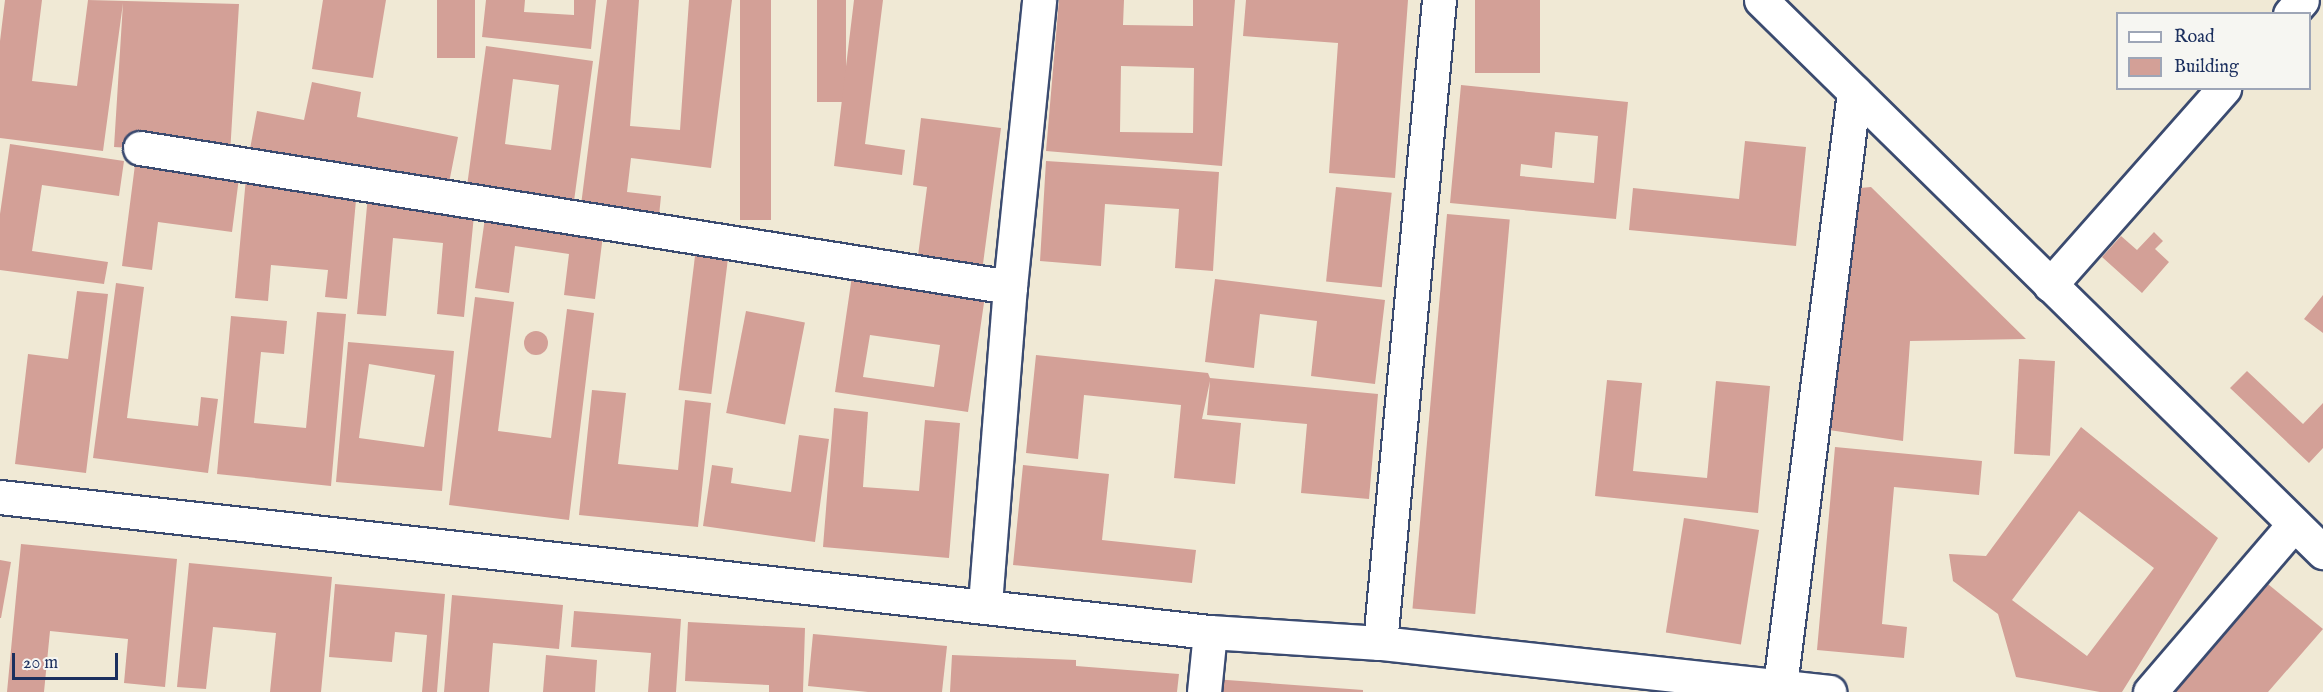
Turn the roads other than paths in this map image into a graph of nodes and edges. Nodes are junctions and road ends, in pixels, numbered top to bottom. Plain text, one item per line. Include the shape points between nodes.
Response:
1 (1039, 0) edge
2 (1439, 0) edge
3 (1761, 0) edge
4 (2302, 0) edge
5 (2292, 12) edge
6 (2222, 90) edge
7 (1854, 92) junction
8 (140, 148) dead end
9 (2050, 285) junction
10 (1010, 287) junction
11 (0, 497) edge
12 (2294, 524) junction
13 (2323, 552) edge
14 (985, 604) junction
15 (1210, 632) junction
16 (1380, 643) junction
17 (1597, 680) edge
18 (1780, 686) junction
19 (1204, 692) edge
20 (1829, 692) edge
21 (2150, 692) edge

1 - 10 street
2 - 16 street
3 - 7 street
4 - 5 street
6 - 9 street
7 - 9 street
7 - 18 street
8 - 10 street
9 - 12 street
10 - 14 street
11 - 14 street
12 - 13 street
12 - 21 street
14 - 15 street
15 - 16 street
15 - 19 street
16 - 17 street
17 - 18 street
18 - 20 street

